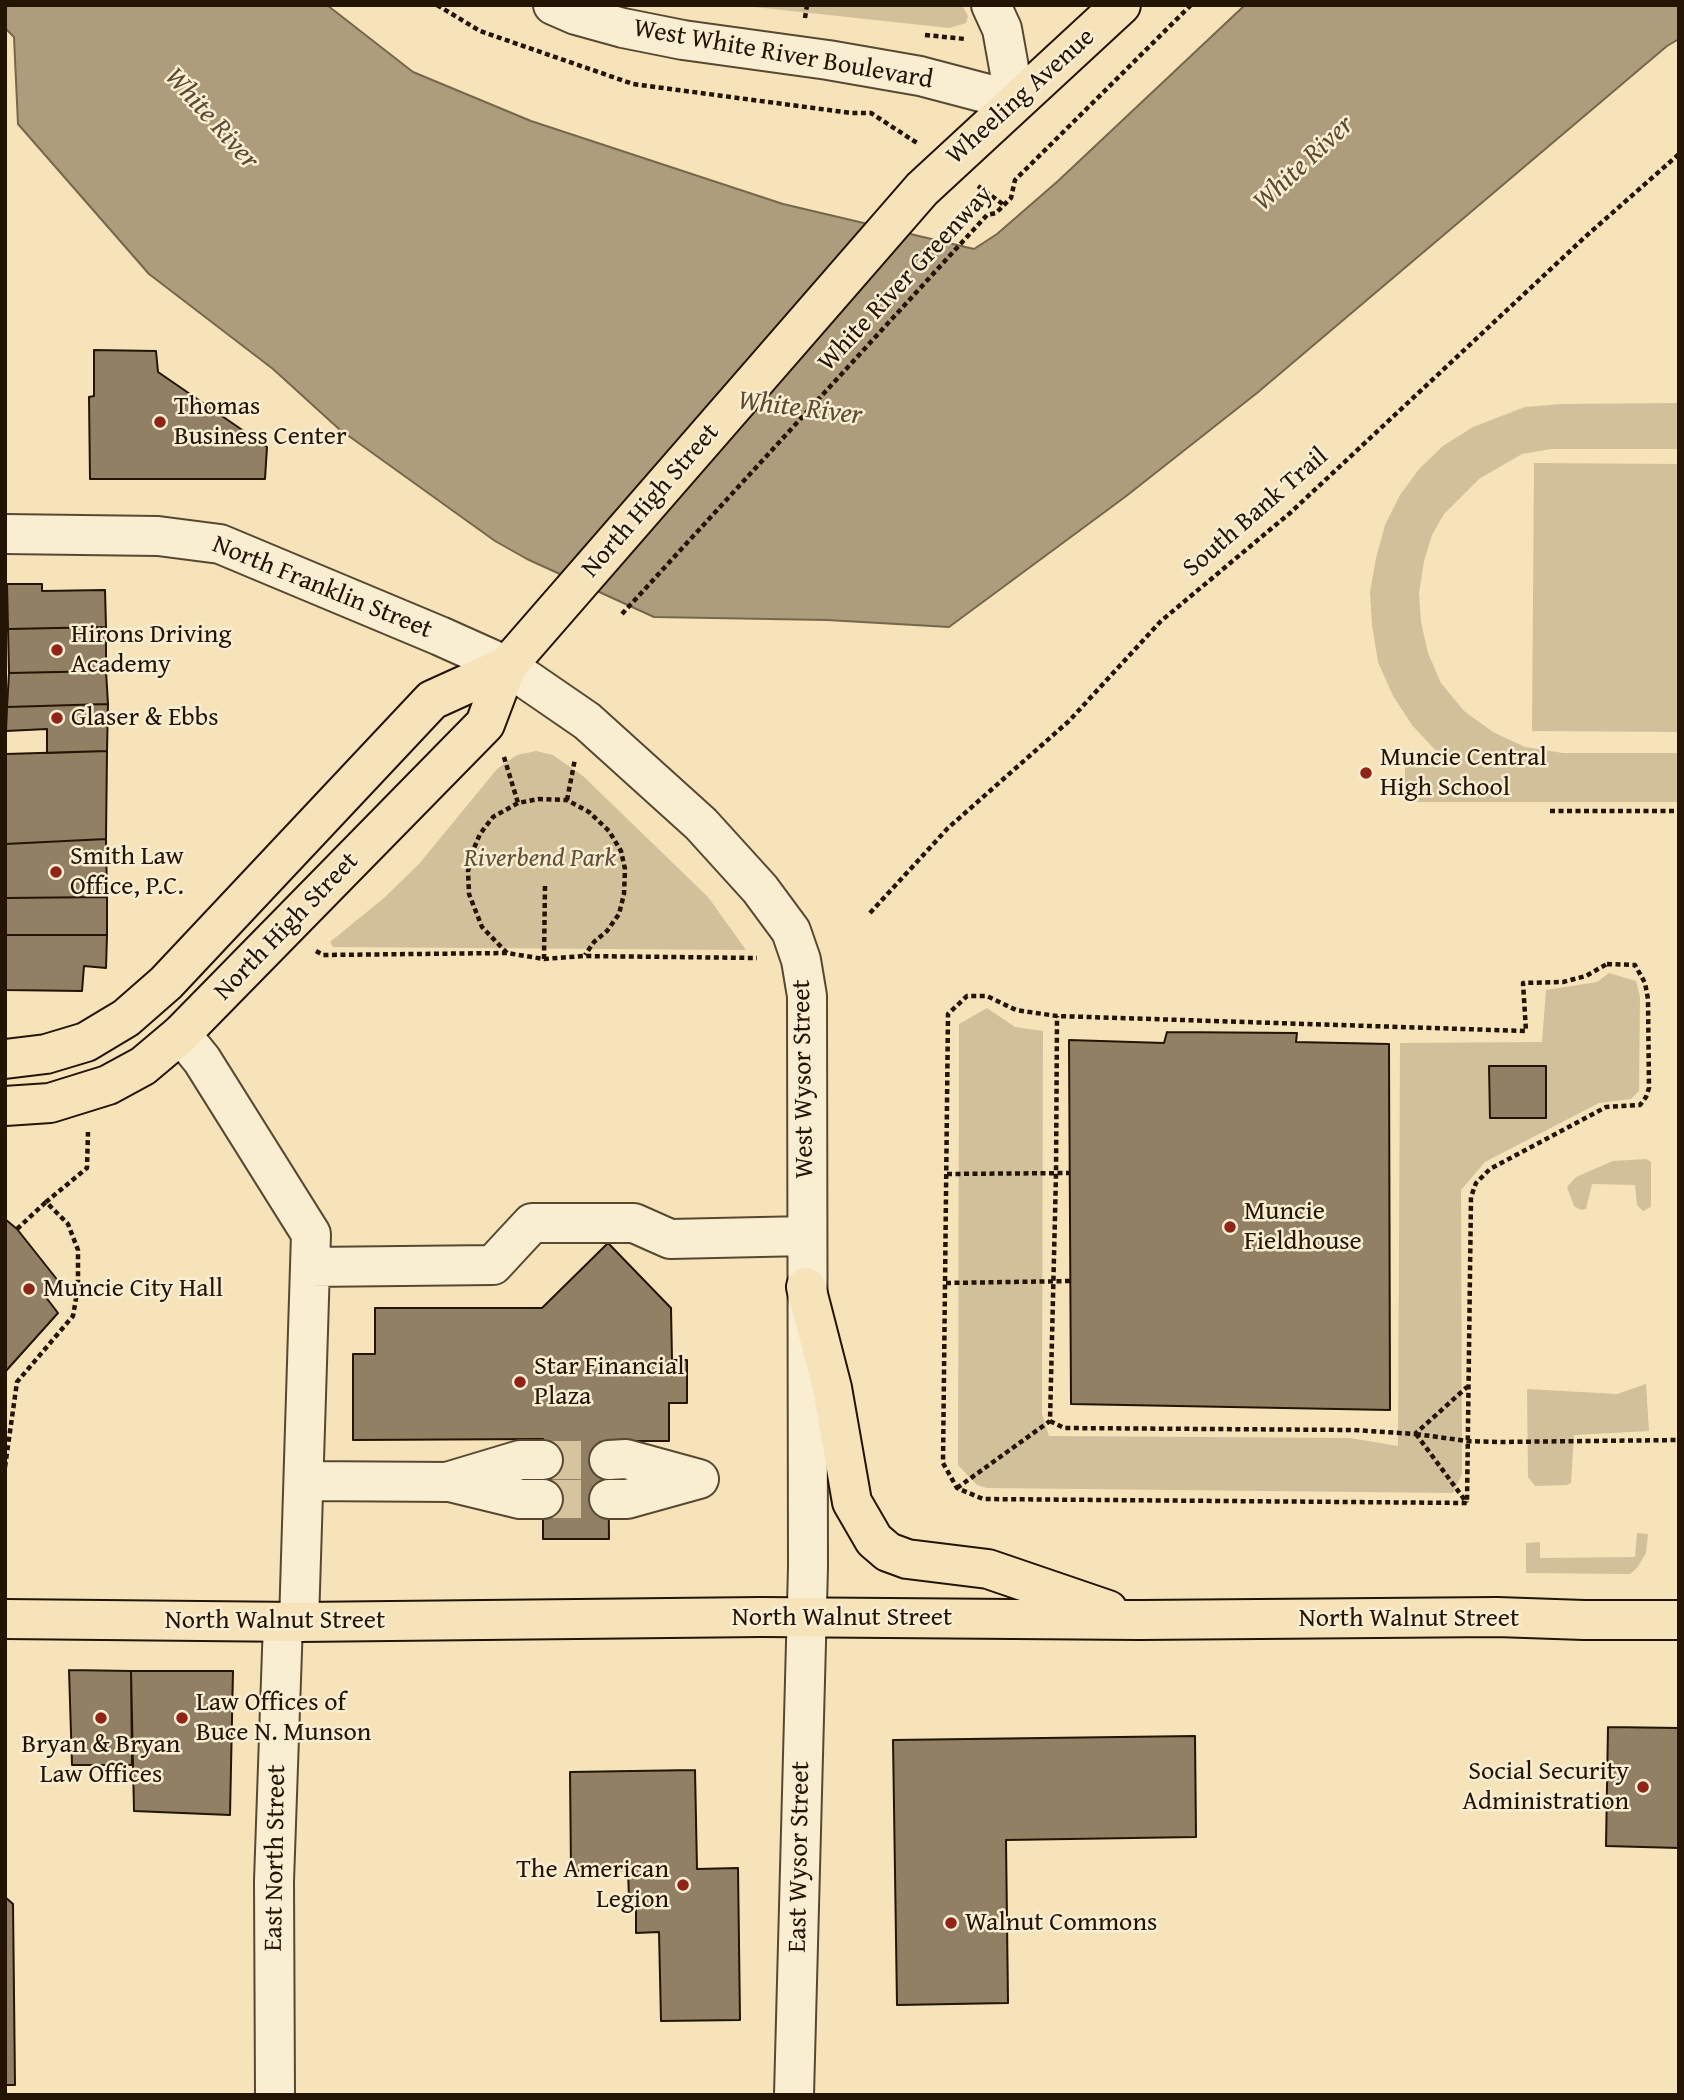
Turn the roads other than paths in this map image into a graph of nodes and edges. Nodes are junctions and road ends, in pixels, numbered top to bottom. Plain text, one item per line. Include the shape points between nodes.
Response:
1 (553, 5) edge
2 (991, 5) edge
3 (1121, 5) edge
4 (1015, 102) junction
5 (741, 399) joint
6 (5, 534) edge
7 (507, 666) junction
8 (181, 1034) junction
9 (5, 1059) edge
10 (5, 1107) edge
11 (806, 1236) junction
12 (310, 1267) junction
13 (806, 1287) junction
14 (543, 1460) tunnel mouth
15 (609, 1460) tunnel mouth
16 (304, 1481) junction
17 (450, 1482) junction
18 (543, 1499) tunnel mouth
19 (609, 1499) tunnel mouth
20 (5, 1619) edge
21 (806, 1619) junction
22 (1140, 1620) junction
23 (1679, 1620) edge
24 (291, 1622) junction
25 (275, 2095) edge
26 (794, 2095) edge

1 - 4 street, West White River Boulevard via 623,28 920,76
2 - 4 street via 1002,29
3 - 4 main road, Wheeling Avenue
4 - 5 main road, Wheeling Avenue via 922,189
5 - 7 main road, North High Street
6 - 7 street, North Franklin Street via 158,536 220,544
7 - 8 main road, North High Street via 485,724
7 - 9 main road, North High Street via 432,700 166,984 126,1018 86,1042 46,1054
7 - 11 street, West Wysor Street via 587,720 701,824 791,931 807,996
8 - 10 main road, North High Street via 143,1066 108,1085 50,1102
8 - 12 street, East North Street via 311,1234
11 - 12 street via 670,1239 634,1223 532,1223 493,1265
11 - 13 street, West Wysor Street
12 - 16 street, East North Street
13 - 21 street, West Wysor Street
13 - 22 main road via 832,1388 852,1502 874,1540 907,1559 988,1569
14 - 17 street via 520,1460
15 - 19 street via 626,1460 698,1479 628,1499
16 - 17 street
16 - 24 street, East North Street
17 - 18 street via 520,1499
20 - 24 main road, North Walnut Street
21 - 22 main road, North Walnut Street
21 - 24 main road, North Walnut Street
21 - 26 street, East Wysor Street
22 - 23 main road, North Walnut Street
24 - 25 street, East North Street via 274,1881

